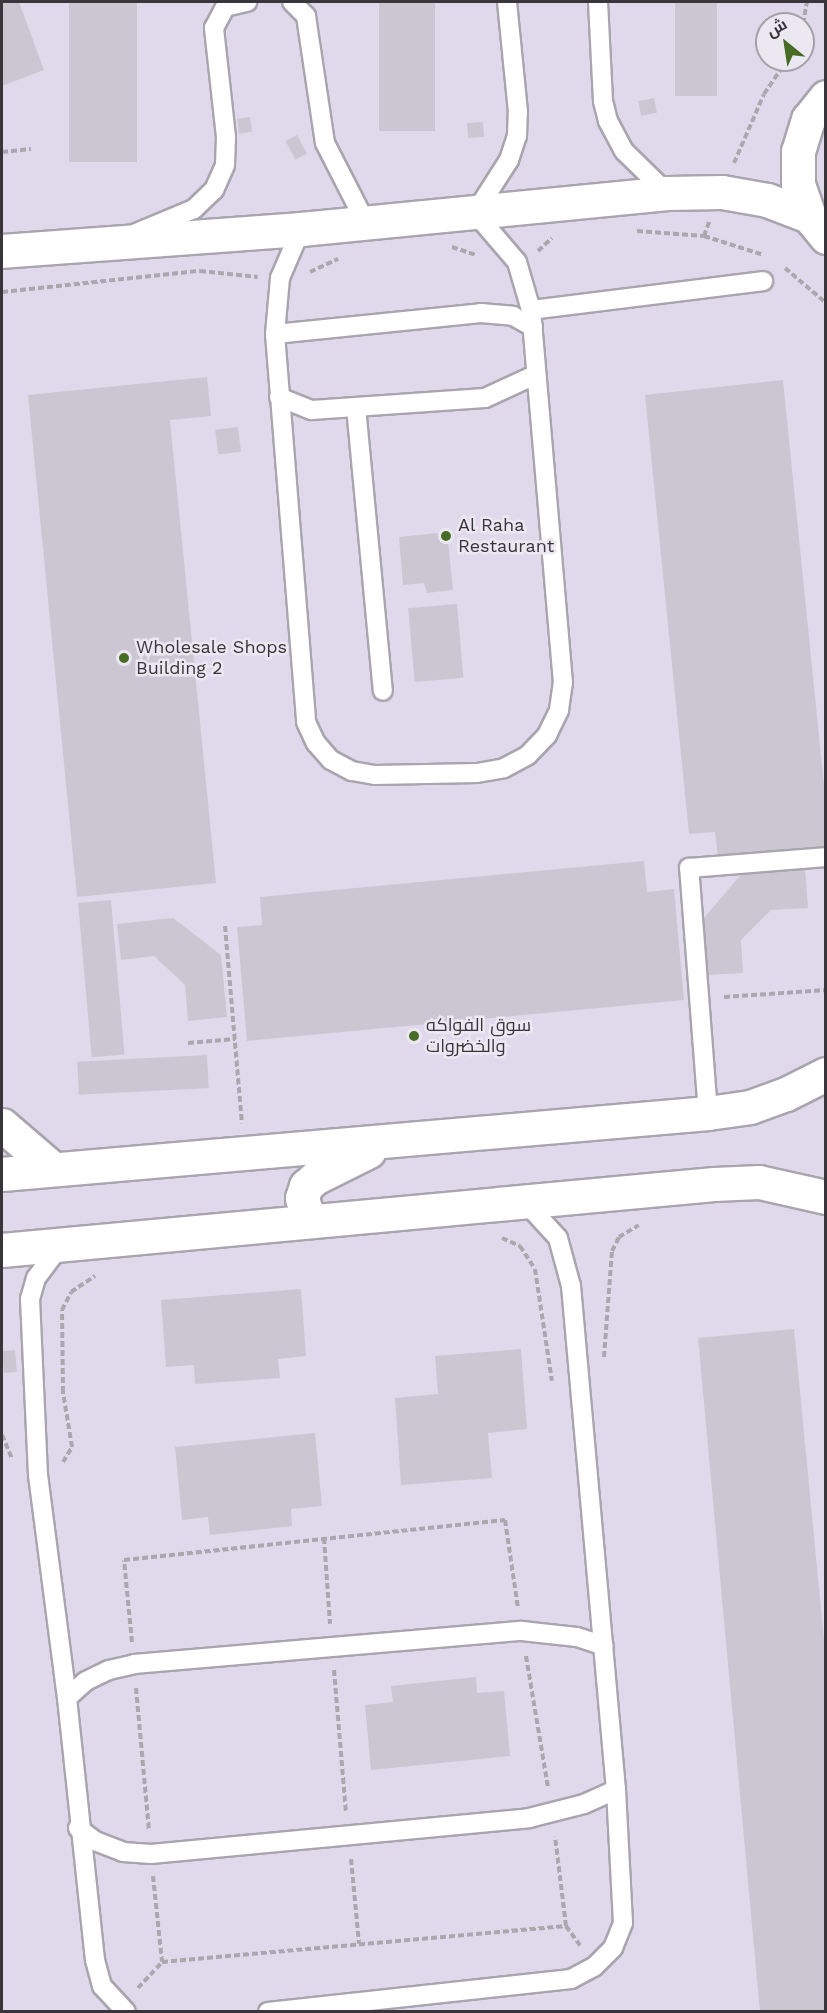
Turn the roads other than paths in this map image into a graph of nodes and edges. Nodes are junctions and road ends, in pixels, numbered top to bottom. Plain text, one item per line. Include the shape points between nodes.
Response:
1 (247, 2) edge
2 (292, 2) edge
3 (507, 2) edge
4 (598, 2) edge
5 (825, 97) edge
6 (667, 193) junction
7 (476, 213) junction
8 (366, 223) junction
9 (817, 226) edge
10 (302, 229) junction
11 (112, 243) junction
12 (2, 250) edge
13 (763, 281) dead end
14 (532, 319) junction
15 (275, 334) junction
16 (536, 375) junction
17 (279, 397) junction
18 (356, 407) junction
19 (383, 691) dead end
20 (825, 857) edge
21 (825, 1074) edge
22 (708, 1113) junction
23 (2, 1125) edge
24 (387, 1142) junction
25 (52, 1168) junction
26 (2, 1174) edge
27 (825, 1197) edge
28 (524, 1201) junction
29 (309, 1221) junction
30 (62, 1244) junction
31 (2, 1250) edge
32 (604, 1646) junction
33 (68, 1698) junction
34 (616, 1790) junction
35 (78, 1828) junction
36 (122, 2010) edge
37 (268, 2012) edge

1 - 11 lane via 225,8 214,28 226,137 225,165 214,190 194,209
2 - 8 lane via 306,16 325,142
3 - 7 lane via 517,136 509,160
4 - 6 lane via 603,101 608,121 624,151
5 - 9 street via 808,119 798,151 798,184
6 - 7 street
6 - 9 street via 722,192 766,200
7 - 8 street
7 - 14 lane via 517,262
8 - 10 street
10 - 11 street
10 - 15 lane via 280,278
11 - 12 street
13 - 14 lane
14 - 15 lane via 481,313
14 - 16 lane
15 - 17 lane
16 - 17 lane via 563,683 559,710 547,735 528,755 504,768 477,773 375,775 352,771 331,760 316,743 306,722
16 - 18 lane via 485,398
17 - 18 lane via 312,410
18 - 19 lane
20 - 22 lane via 688,868
21 - 22 street via 768,1101
22 - 24 street
23 - 25 street
24 - 25 street
24 - 29 street via 315,1178 302,1198
25 - 26 street
27 - 28 street via 759,1182
28 - 29 street
28 - 32 lane via 558,1238 567,1261
29 - 30 street
30 - 31 street
30 - 33 lane via 36,1278 30,1299 38,1475
32 - 33 lane via 577,1637 522,1630 134,1664 86,1681
32 - 34 lane
33 - 35 lane
34 - 35 lane via 552,1813 349,1837 151,1854 123,1852 95,1841
34 - 37 lane via 623,1923 613,1948 594,1967 571,1979
35 - 36 lane via 95,1960 102,1986

